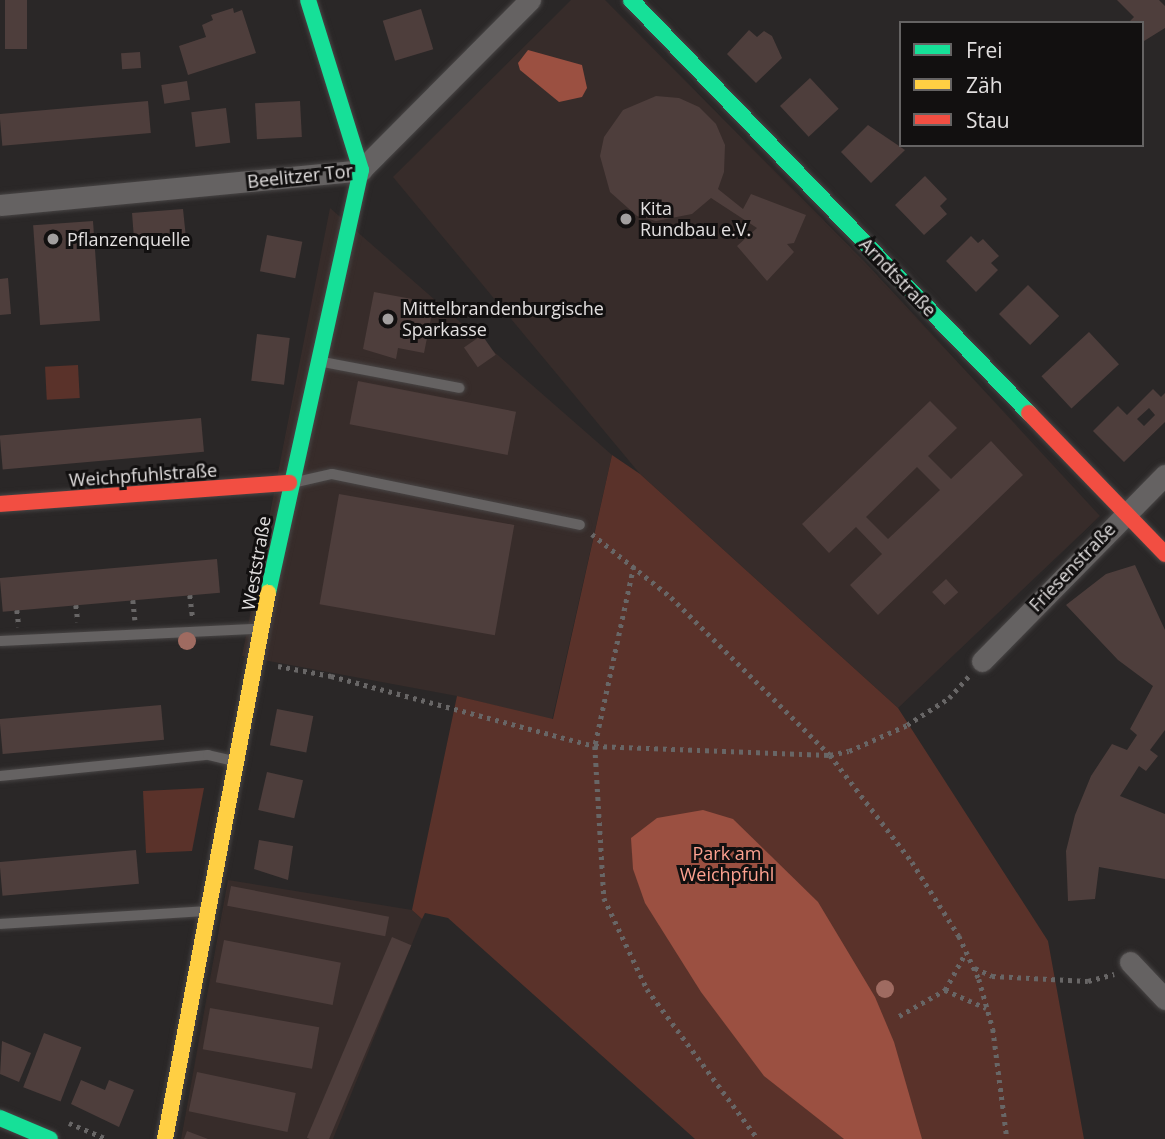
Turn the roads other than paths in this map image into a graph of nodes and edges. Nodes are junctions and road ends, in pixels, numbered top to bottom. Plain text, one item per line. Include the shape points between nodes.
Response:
1 (308, 0) edge
2 (530, 0) edge
3 (631, 0) edge
4 (361, 170) junction
5 (0, 205) edge
6 (315, 360) junction
7 (460, 387) dead end
8 (1165, 475) edge
9 (289, 484) junction
10 (0, 505) edge
11 (1125, 512) junction
12 (580, 525) road end
13 (1165, 554) edge
14 (264, 628) junction
15 (0, 641) edge
16 (982, 661) road end
17 (238, 761) junction
18 (0, 776) edge
19 (210, 910) junction
20 (0, 924) edge
21 (1133, 965) road end
22 (1165, 999) edge
23 (0, 1118) edge
24 (50, 1139) edge
25 (165, 1139) edge

1 - 4 street
2 - 4 street, Beelitzer Tor
3 - 11 street, Arndtstraße
4 - 5 street, Beelitzer Tor
4 - 6 street, Weststraße
6 - 7 lane
6 - 9 street, Weststraße
8 - 11 street, Friesenstraße
9 - 10 street, Weichpfuhlstraße
9 - 12 lane via 332,474
9 - 14 street, Weststraße
11 - 13 street, Arndtstraße
11 - 16 street, Friesenstraße
14 - 15 lane
14 - 17 street, Weststraße
17 - 18 lane via 208,755
17 - 19 street, Weststraße
19 - 20 lane
19 - 25 street, Weststraße
21 - 22 street
23 - 24 street

